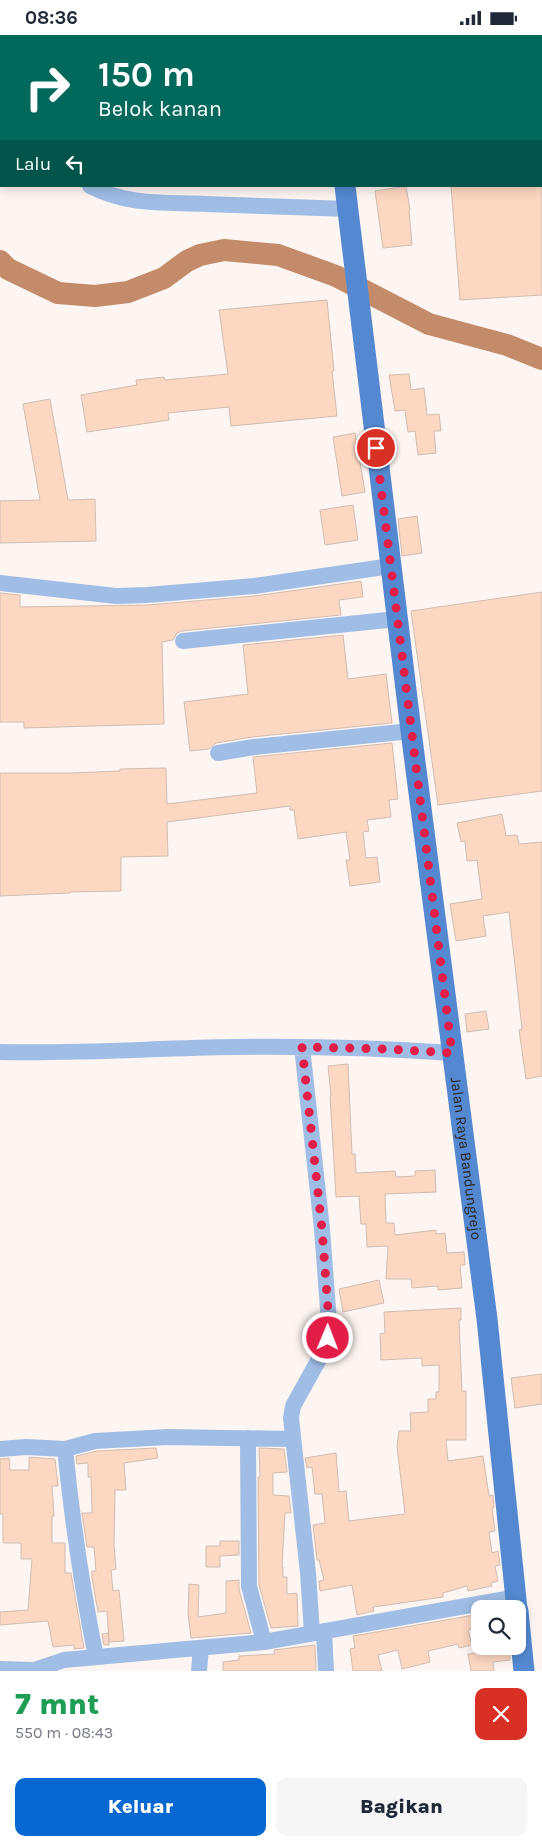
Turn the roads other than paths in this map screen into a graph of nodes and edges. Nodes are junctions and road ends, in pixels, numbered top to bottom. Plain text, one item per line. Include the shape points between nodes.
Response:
1 (92, 187) edge
2 (345, 187) edge
3 (348, 209) junction
4 (391, 565) junction
5 (0, 583) edge
6 (397, 619) junction
7 (183, 641) dead end
8 (411, 731) junction
9 (218, 753) dead end
10 (302, 1047) junction
11 (0, 1052) edge
12 (452, 1053) junction
13 (248, 1438) junction
14 (293, 1439) junction
15 (0, 1449) edge
16 (65, 1449) junction
17 (516, 1600) edge
18 (471, 1612) edge
19 (318, 1632) junction
20 (264, 1642) junction
21 (201, 1648) junction
22 (522, 1655) edge
23 (96, 1657) junction
24 (0, 1669) edge
25 (34, 1670) edge
26 (199, 1671) edge
27 (326, 1671) edge
28 (524, 1671) edge

1 - 3 street via 102,193 136,201 170,204
2 - 3 main road, Jalan Raya Bandungrejo
3 - 4 main road, Jalan Raya Bandungrejo
4 - 5 street via 254,587 139,595 116,596
4 - 6 main road, Jalan Raya Bandungrejo
6 - 7 street
6 - 8 main road, Jalan Raya Bandungrejo
8 - 9 street
8 - 12 main road, Jalan Raya Bandungrejo
10 - 11 street
10 - 12 street
10 - 14 street via 329,1322 323,1352 293,1406
12 - 17 main road, Jalan Raya Bandungrejo via 486,1319
13 - 14 street
13 - 16 street via 168,1437 95,1441
13 - 20 street via 250,1586
14 - 19 street
15 - 16 street
16 - 23 street via 73,1531
18 - 19 street
19 - 20 street
19 - 27 street
20 - 21 street
21 - 23 street
21 - 26 street
22 - 28 main road, Jalan Raya Bandungrejo
23 - 25 street via 64,1660
24 - 25 street

